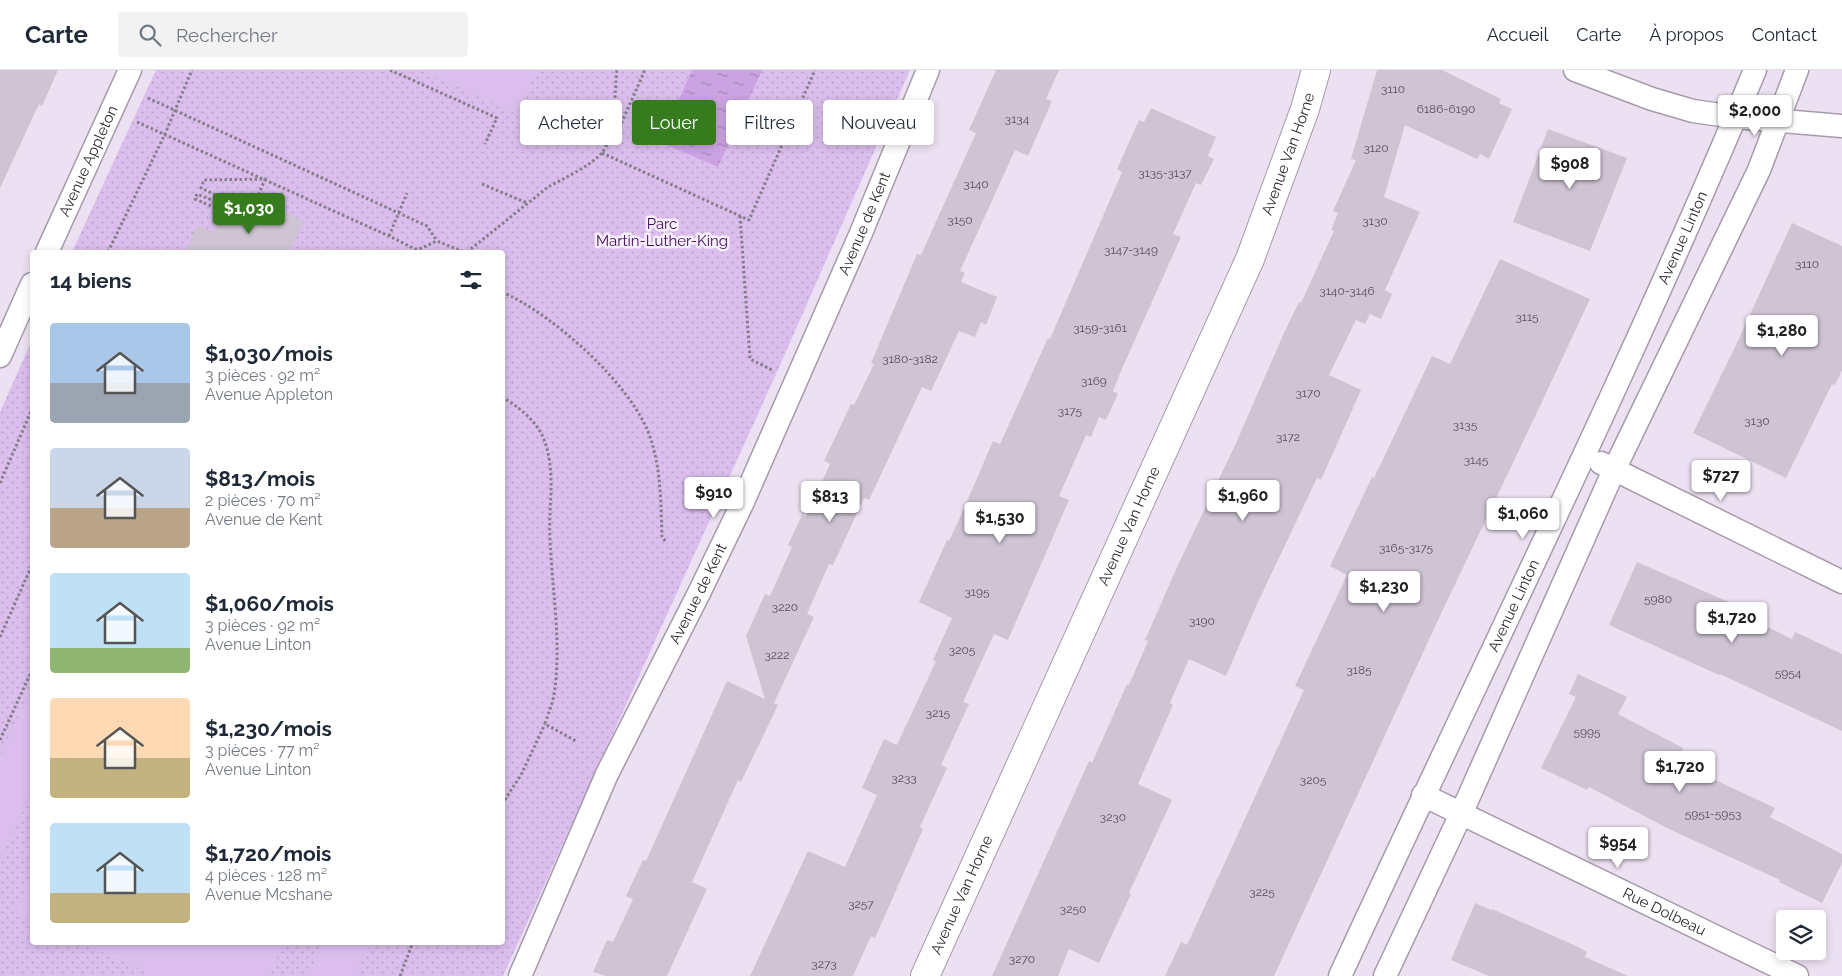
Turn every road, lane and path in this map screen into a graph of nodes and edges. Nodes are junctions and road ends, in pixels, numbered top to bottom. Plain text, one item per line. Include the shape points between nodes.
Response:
1 (130, 70) edge
2 (192, 70) edge
3 (390, 70) edge
4 (617, 70) edge
5 (645, 70) edge
6 (815, 70) edge
7 (928, 70) edge
8 (1316, 70) edge
9 (1575, 70) edge
10 (1755, 70) edge
11 (1797, 70) edge
12 (148, 98) dead end
13 (614, 100) edge
14 (175, 110) junction
15 (1735, 117) junction
16 (1777, 120) junction
17 (137, 122) dead end
18 (622, 122) edge
19 (1842, 126) edge
20 (165, 134) junction
21 (485, 144) dead end
22 (606, 145) edge
23 (602, 153) junction
24 (265, 180) junction
25 (482, 184) dead end
26 (406, 193) dead end
27 (527, 203) junction
28 (399, 212) junction
29 (740, 216) junction
30 (389, 236) junction
31 (437, 241) junction
32 (48, 250) edge
33 (109, 250) edge
34 (415, 250) edge
35 (419, 250) edge
36 (460, 250) edge
37 (468, 250) edge
38 (30, 288) edge
39 (505, 293) edge
40 (0, 356) edge
41 (777, 372) dead end
42 (505, 399) edge
43 (30, 414) edge
44 (1584, 455) junction
45 (1614, 470) junction
46 (0, 483) edge
47 (667, 543) dead end
48 (30, 569) edge
49 (1842, 582) edge
50 (0, 636) edge
51 (30, 674) edge
52 (545, 724) junction
53 (0, 740) edge
54 (576, 741) dead end
55 (1423, 795) junction
56 (505, 799) edge
57 (1461, 814) junction
58 (412, 945) edge
59 (400, 976) edge
60 (520, 976) edge
61 (925, 976) edge
62 (1340, 976) edge
63 (1384, 976) edge
64 (1797, 976) edge

1 - 32 street, Avenue Appleton
2 - 14 path
3 - 21 path via 497,118
4 - 13 path
5 - 18 path
6 - 29 path via 749,220
7 - 60 street, Avenue de Kent via 861,233 742,504 607,774
8 - 61 main road, Avenue Van Horne via 1250,259
9 - 15 street via 1652,99 1693,111
10 - 15 street, Avenue Linton
11 - 16 street
12 - 14 path
14 - 20 path
14 - 28 path
15 - 16 street
15 - 44 street, Avenue Linton
16 - 19 street
16 - 45 street via 1759,170
17 - 20 path
20 - 24 path
20 - 33 path
22 - 23 path
23 - 27 path
23 - 29 path
24 - 24 path via 246,222 195,199 197,194 234,208 236,205 201,188 204,180
24 - 30 path
25 - 27 path
26 - 28 path
27 - 37 path
28 - 30 path
28 - 31 path via 427,226
29 - 41 path via 750,359
30 - 34 path
31 - 35 path
31 - 36 path
38 - 40 street
39 - 47 path via 540,313 584,349 610,375 640,415 652,441 658,469 662,537
42 - 52 path via 525,414 542,434 551,461 550,537 556,668 554,697
43 - 46 path
44 - 45 street
44 - 55 street, Avenue Linton
45 - 49 street
45 - 57 street
48 - 50 path
51 - 53 path
52 - 54 path
52 - 56 path via 521,775
55 - 57 street, Rue Dolbeau
55 - 62 street, Avenue Linton
57 - 63 street
57 - 64 street, Rue Dolbeau
58 - 59 path

